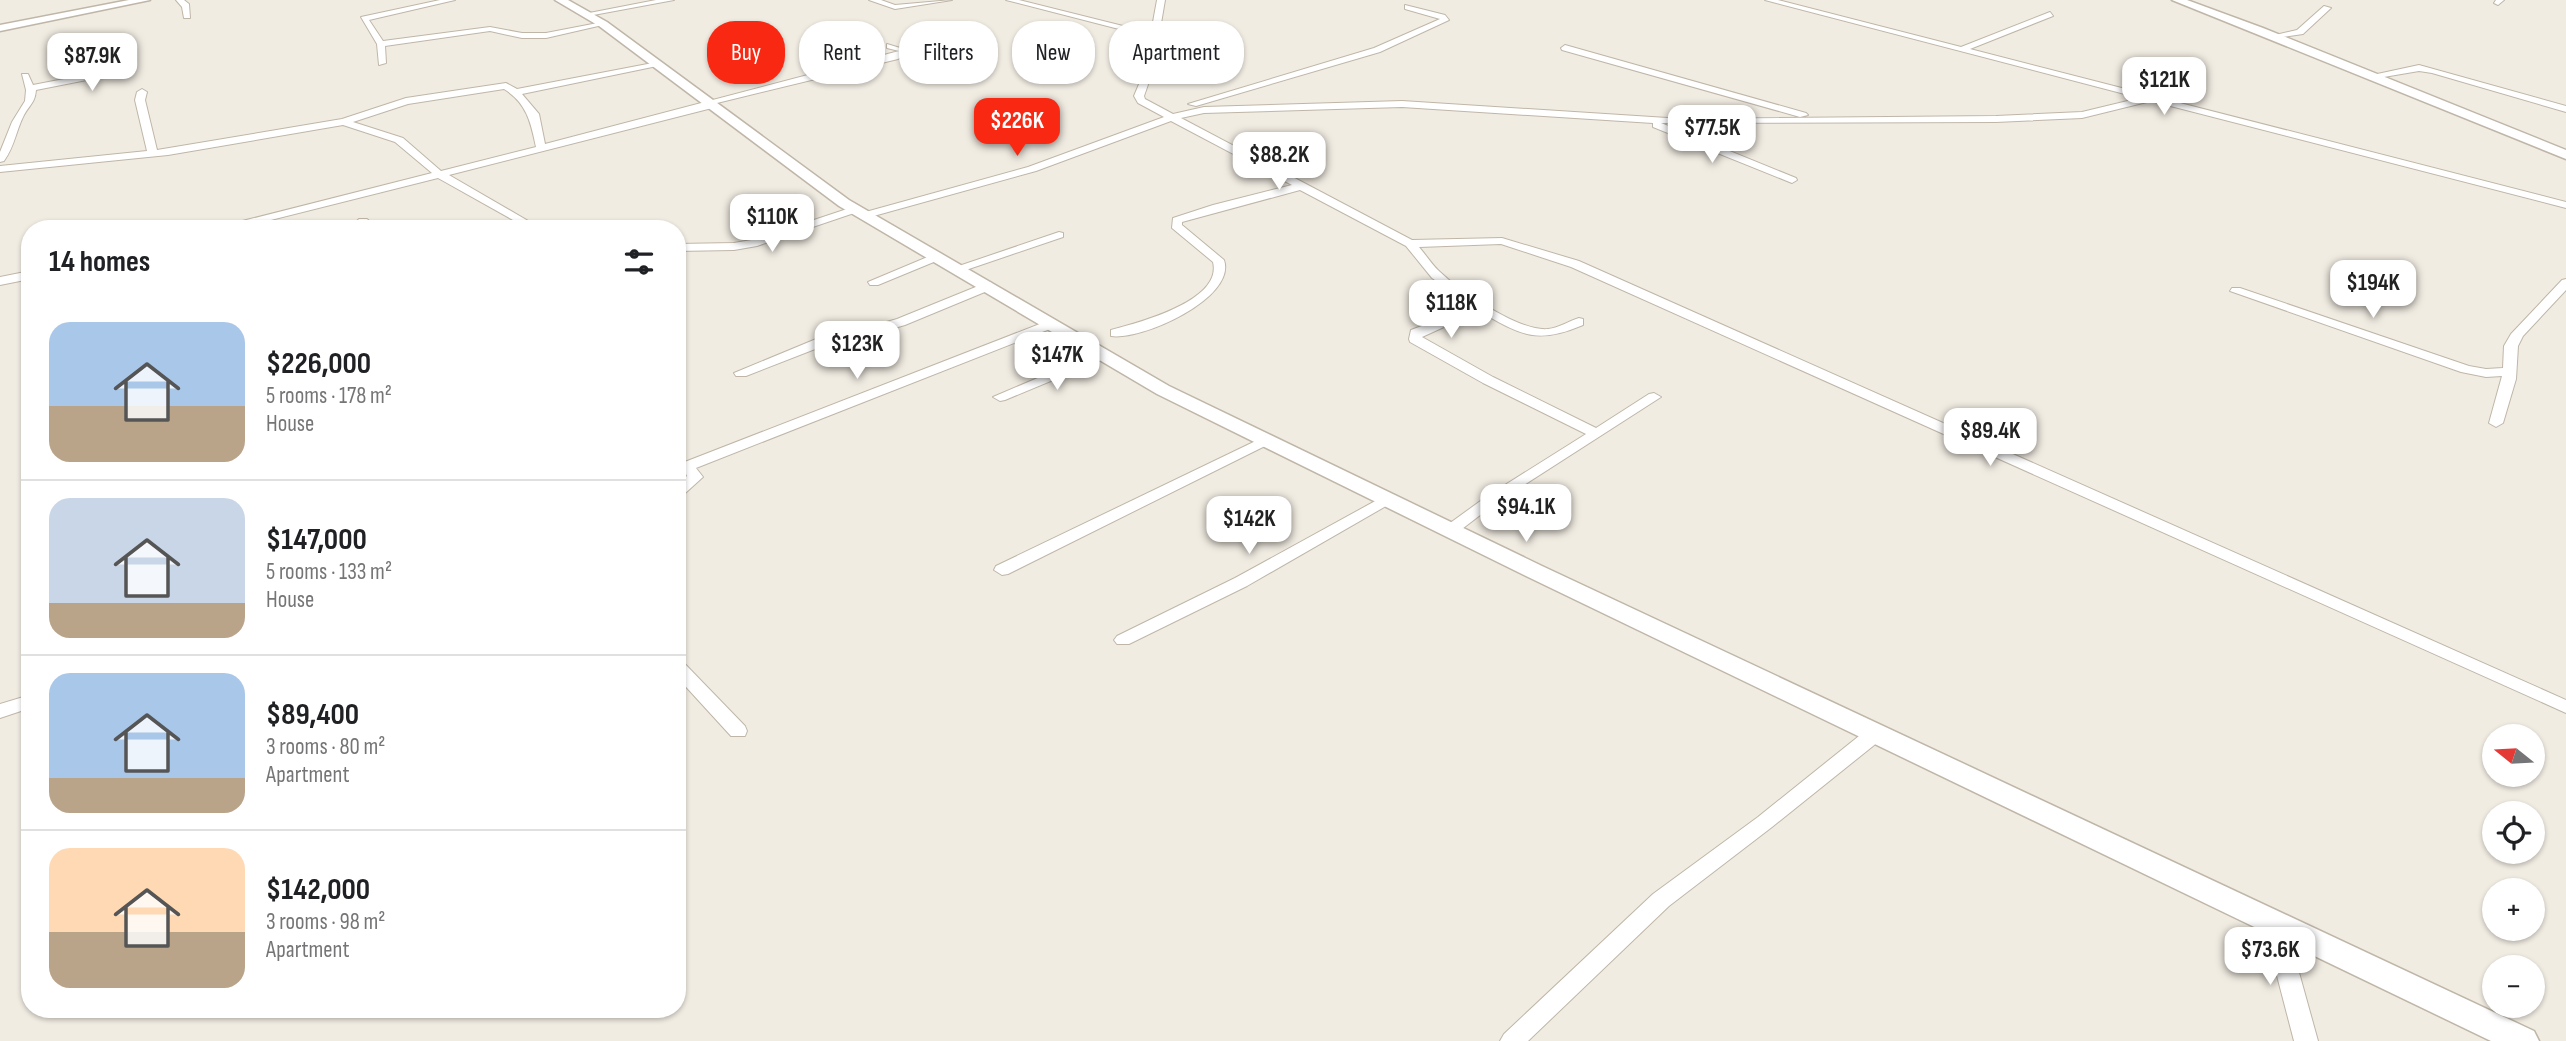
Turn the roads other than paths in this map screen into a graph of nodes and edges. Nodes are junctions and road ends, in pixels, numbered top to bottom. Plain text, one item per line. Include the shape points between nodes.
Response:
1 (145, 0) edge
2 (180, 0) edge
3 (451, 0) edge
4 (560, 0) edge
5 (670, 0) edge
6 (873, 0) edge
7 (948, 0) edge
8 (1010, 0) edge
9 (1161, 0) edge
10 (1769, 0) edge
11 (2177, 0) edge
12 (1408, 7) dead end
13 (2327, 8) dead end
14 (2050, 14) dead end
15 (187, 16) dead end
16 (595, 19) junction
17 (1158, 21) edge
18 (1109, 25) edge
19 (0, 28) edge
20 (2275, 37) junction
21 (120, 41) dead end
22 (381, 44) junction
23 (890, 46) dead end
24 (1565, 48) dead end
25 (1965, 48) junction
26 (382, 63) dead end
27 (658, 65) junction
28 (25, 76) dead end
29 (2372, 76) junction
30 (1144, 84) edge
31 (30, 88) junction
32 (142, 92) dead end
33 (516, 92) junction
34 (2152, 98) junction
35 (711, 103) junction
36 (2566, 109) edge
37 (1168, 114) junction
38 (1644, 120) junction
39 (1819, 120) junction
40 (344, 122) junction
41 (541, 148) junction
42 (152, 154) junction
43 (2566, 155) edge
44 (0, 159) edge
45 (0, 169) edge
46 (439, 174) junction
47 (1792, 180) dead end
48 (1302, 186) junction
49 (2566, 205) edge
50 (861, 212) junction
51 (260, 219) joint
52 (256, 220) edge
53 (521, 220) edge
54 (1059, 235) dead end
55 (1410, 244) junction
56 (686, 246) edge
57 (937, 257) junction
58 (956, 269) junction
59 (21, 277) edge
60 (0, 281) edge
61 (874, 282) dead end
62 (2566, 283) edge
63 (988, 286) junction
64 (2236, 291) dead end
65 (1478, 305) junction
66 (1579, 322) dead end
67 (1050, 324) junction
68 (1116, 333) dead end
69 (1101, 355) junction
70 (2509, 372) junction
71 (741, 373) dead end
72 (1000, 397) dead end
73 (1654, 397) dead end
74 (2496, 423) dead end
75 (1595, 433) junction
76 (1264, 440) junction
77 (686, 466) edge
78 (686, 471) edge
79 (686, 485) edge
80 (1388, 499) junction
81 (1452, 530) junction
82 (1002, 570) dead end
83 (1124, 640) dead end
84 (686, 676) edge
85 (21, 704) edge
86 (2566, 707) edge
87 (0, 711) edge
88 (738, 731) dead end
89 (1876, 733) junction
90 (2274, 922) junction
91 (1511, 1041) edge
92 (2306, 1041) edge
93 (2523, 1041) edge

1 - 19 street
2 - 15 street
3 - 22 street via 367,17 364,19
4 - 16 street
5 - 16 street
6 - 7 street via 895,7
8 - 18 street
9 - 17 street
10 - 25 street
11 - 20 street
12 - 37 street via 1445,20 1377,51
13 - 20 street via 2300,32
14 - 25 street
16 - 22 street via 539,36 491,29
16 - 27 street
20 - 29 street
21 - 31 street via 108,48 104,74
22 - 26 street
23 - 35 street via 906,51
24 - 39 street
25 - 34 street
27 - 33 street
27 - 35 street
28 - 31 street
29 - 36 street via 2428,69
29 - 43 street
30 - 37 street via 1139,99
31 - 44 street via 30,102 20,110 13,140
32 - 42 street
33 - 40 street via 506,86 406,101
33 - 41 street via 534,114
34 - 39 street via 2055,118
34 - 49 street
35 - 41 street
35 - 50 street
37 - 38 street via 1402,104
37 - 48 street
37 - 50 street via 1032,170
38 - 39 street
38 - 47 street
40 - 42 street
40 - 46 street via 399,140
41 - 46 street
42 - 45 street
46 - 51 street
46 - 53 street
48 - 55 street
48 - 68 street via 1177,220 1176,226 1218,260 1220,272 1186,308
50 - 56 street via 754,243 725,248
50 - 57 street
51 - 52 street
54 - 58 street
55 - 65 street via 1436,275
55 - 86 street via 1502,241 1575,264
57 - 58 street
57 - 61 street
58 - 63 street
59 - 60 street
62 - 70 street via 2517,334
63 - 67 street
63 - 71 street via 901,322 826,340
64 - 70 street via 2466,369
65 - 66 street via 1540,333
65 - 75 street via 1413,337
67 - 69 street
67 - 77 street
69 - 72 street
69 - 76 street
70 - 74 street
73 - 75 street
75 - 81 street
76 - 80 street
76 - 82 street
78 - 79 street via 695,477
80 - 81 street
80 - 83 street via 1241,582
81 - 89 street
84 - 88 street
85 - 87 street
89 - 90 street
89 - 91 street via 1661,900
90 - 92 street
90 - 93 street

